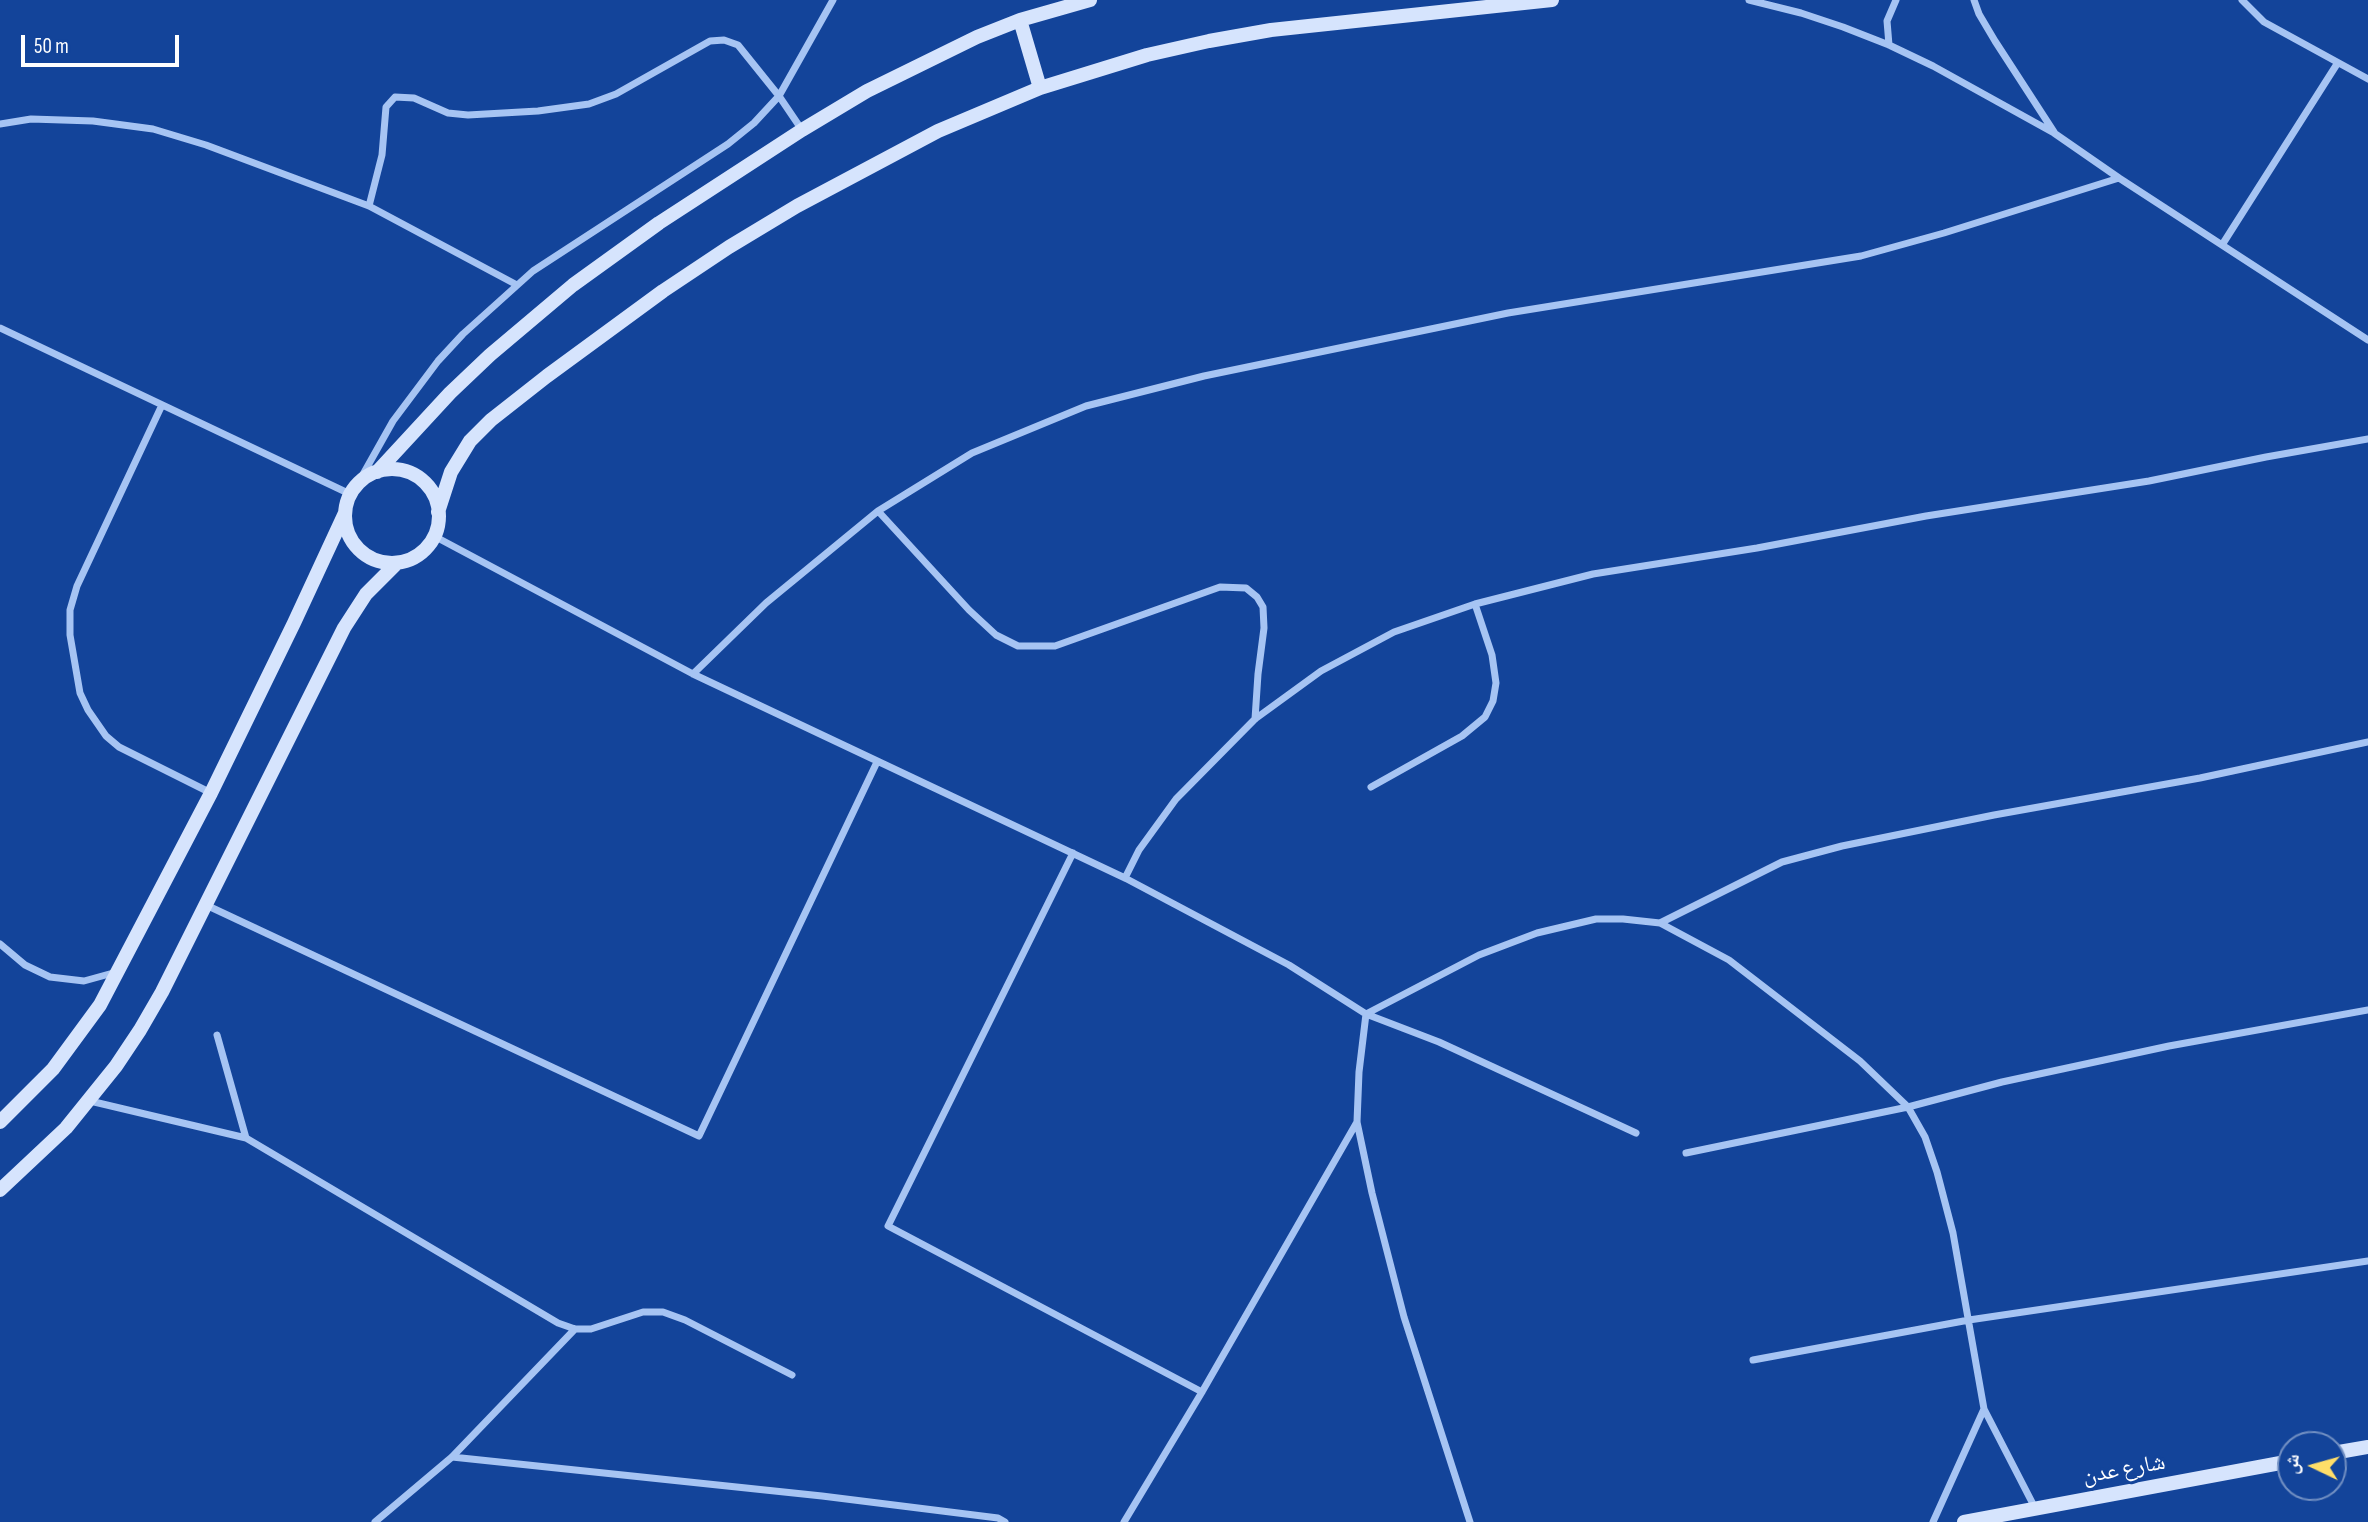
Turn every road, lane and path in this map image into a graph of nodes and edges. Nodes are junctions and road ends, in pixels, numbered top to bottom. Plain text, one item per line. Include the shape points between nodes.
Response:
1 (833, 0) edge
2 (1090, 0) edge
3 (1552, 0) edge
4 (1749, 0) edge
5 (1896, 0) edge
6 (1974, 0) edge
7 (2242, 0) edge
8 (1020, 20) junction
9 (1889, 45) junction
10 (2337, 64) junction
11 (2368, 79) edge
12 (1041, 88) junction
13 (779, 96) junction
14 (0, 124) edge
15 (802, 130) junction
16 (2054, 132) junction
17 (2119, 178) junction
18 (369, 205) junction
19 (2222, 245) junction
20 (517, 285) junction
21 (0, 328) edge
22 (2368, 340) edge
23 (162, 405) junction
24 (2368, 439) edge
25 (377, 472) junction
26 (354, 489) junction
27 (878, 511) junction
28 (438, 512) junction
29 (345, 513) junction
30 (434, 536) junction
31 (397, 563) junction
32 (1475, 604) junction
33 (693, 674) junction
34 (1255, 719) junction
35 (2368, 742) edge
36 (877, 762) junction
37 (1371, 787) dead end
38 (211, 793) junction
39 (1073, 853) junction
40 (1125, 878) junction
41 (205, 905) junction
42 (1660, 923) junction
43 (0, 944) edge
44 (117, 972) junction
45 (2368, 1010) edge
46 (1366, 1014) junction
47 (217, 1035) dead end
48 (90, 1101) junction
49 (1908, 1107) junction
50 (0, 1122) edge
51 (1357, 1122) junction
52 (1636, 1133) dead end
53 (246, 1138) junction
54 (1686, 1153) dead end
55 (0, 1190) edge
56 (2368, 1261) edge
57 (1969, 1320) junction
58 (575, 1329) junction
59 (1753, 1360) dead end
60 (792, 1375) dead end
61 (1202, 1392) junction
62 (1984, 1409) junction
63 (2368, 1447) edge
64 (2347, 1451) edge
65 (452, 1457) junction
66 (2277, 1464) edge
67 (2036, 1509) junction
68 (374, 1522) edge
69 (1005, 1522) edge
70 (1124, 1522) edge
71 (1470, 1522) edge
72 (1933, 1522) edge
73 (1964, 1522) edge

1 - 13 street
2 - 8 street
3 - 12 street via 1271,30 1147,55
4 - 9 street via 1801,13
5 - 9 street via 1887,21
6 - 16 street
7 - 10 street via 2264,22
8 - 12 street
8 - 15 street via 867,91
9 - 16 street
10 - 11 street
10 - 19 street
12 - 28 street via 867,167 797,205 663,291 480,430 450,472
13 - 15 street
13 - 18 street via 738,45 724,40 710,41 616,94 589,104 468,115 448,113 414,98 395,97 386,107 382,155
13 - 20 street via 728,144
14 - 18 street via 31,119 93,121 153,129
15 - 25 street via 573,285 470,374
16 - 17 street
17 - 19 street
17 - 27 street via 1861,256 1508,313 1204,376 1086,406 972,453
18 - 20 street
19 - 22 street
20 - 26 street via 430,371 393,421
21 - 23 street
23 - 26 street
23 - 38 street via 76,586 70,610 71,645 80,693 106,736
24 - 32 street via 2149,481 1593,574
25 - 26 street
25 - 28 street via 412,474 430,490
26 - 29 street
27 - 33 street via 766,603
27 - 34 street via 969,610 996,635 1018,646 1055,646 1220,587 1246,587 1263,607
28 - 30 street
29 - 31 street via 349,536 363,554
29 - 38 street
30 - 31 street via 419,554
30 - 33 street
31 - 41 street via 366,594 344,628
32 - 34 street via 1394,632 1321,671
32 - 37 street via 1496,683 1485,717 1462,736
33 - 36 street
34 - 40 street via 1176,799
35 - 42 street via 1842,846 1782,862
36 - 39 street
36 - 41 street via 699,1136
38 - 44 street
39 - 40 street
39 - 61 street via 888,1226
40 - 46 street via 1289,965
41 - 48 street via 140,1030
42 - 46 street via 1595,919 1537,933 1479,956
42 - 49 street via 1729,960 1782,999 1860,1061
43 - 44 street via 25,965 50,977 84,981
44 - 50 street via 78,1037
45 - 49 street via 2169,1046
46 - 51 street
46 - 52 street via 1439,1042
47 - 53 street
48 - 53 street
48 - 55 street
49 - 54 street
49 - 57 street via 1937,1172
51 - 61 street
51 - 71 street via 1404,1317
53 - 58 street
56 - 57 street
57 - 59 street
57 - 62 street
58 - 60 street via 591,1329 643,1312 663,1312
58 - 65 street
61 - 70 street
62 - 67 street
62 - 72 street
63 - 64 street
65 - 68 street
65 - 69 street via 822,1496
66 - 67 street, شارع عدن
67 - 73 street, شارع عدن

